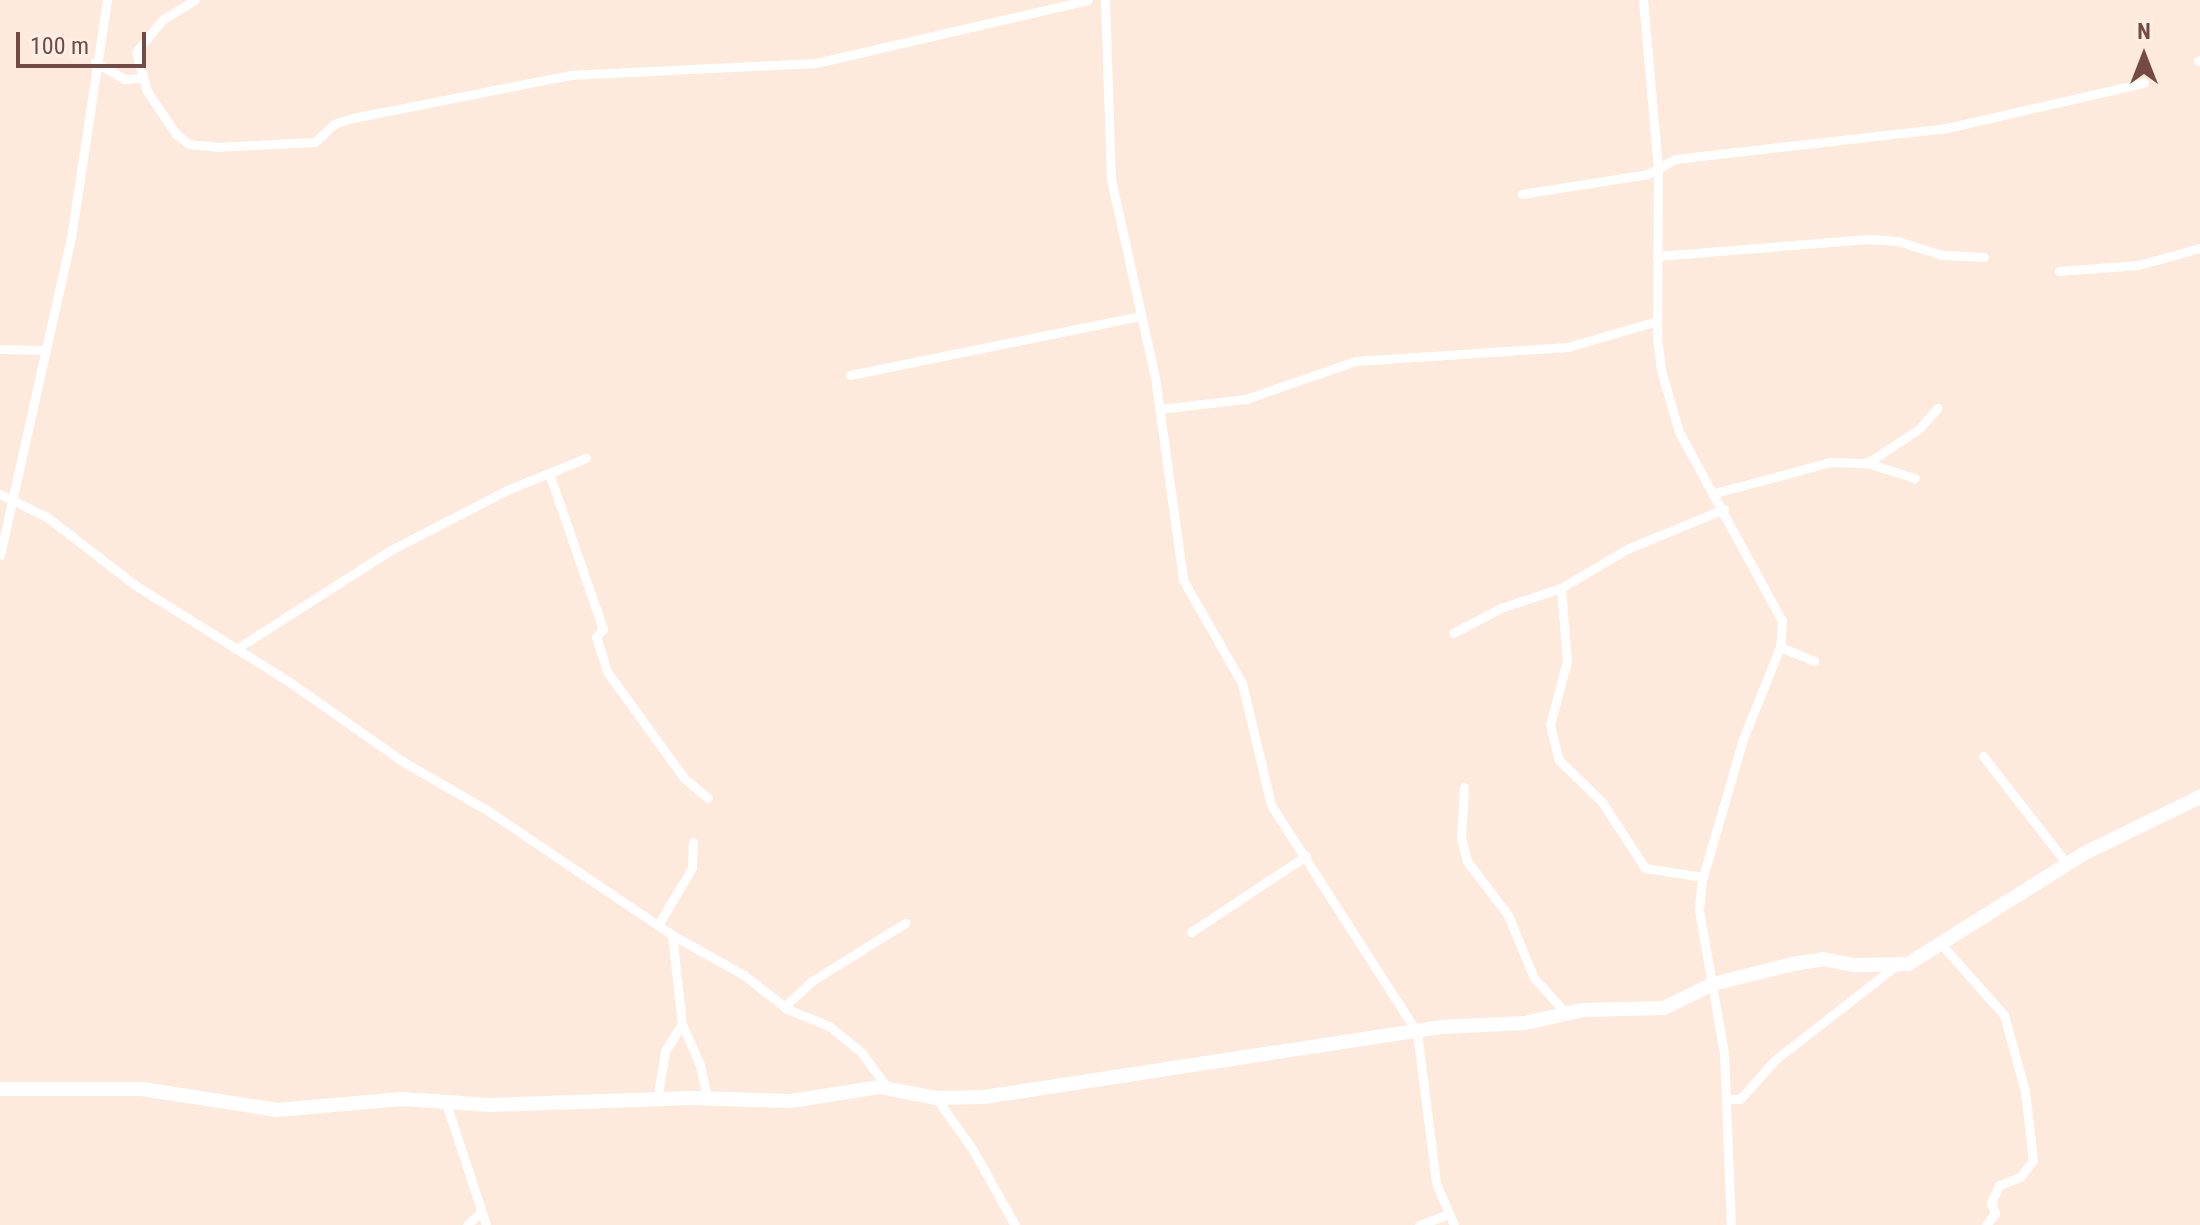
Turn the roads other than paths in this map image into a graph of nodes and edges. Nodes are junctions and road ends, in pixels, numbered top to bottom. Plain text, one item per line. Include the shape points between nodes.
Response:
1 (107, 0) edge
2 (195, 0) edge
3 (1088, 0) edge
4 (1105, 0) edge
5 (1643, 0) edge
6 (95, 62) junction
7 (143, 78) junction
8 (2144, 83) dead end
9 (1658, 167) junction
10 (1522, 194) dead end
11 (2200, 248) edge
12 (1657, 256) junction
13 (1984, 257) dead end
14 (2059, 271) dead end
15 (1141, 316) junction
16 (1657, 321) junction
17 (0, 349) edge
18 (45, 350) junction
19 (850, 375) dead end
20 (1937, 408) dead end
21 (1159, 409) junction
22 (586, 458) dead end
23 (1867, 463) junction
24 (549, 473) junction
25 (1915, 478) dead end
26 (1715, 493) junction
27 (0, 494) edge
28 (11, 499) junction
29 (1724, 509) junction
30 (0, 555) edge
31 (1561, 588) junction
32 (1453, 633) dead end
33 (1780, 647) junction
34 (236, 649) junction
35 (1814, 661) dead end
36 (1983, 756) dead end
37 (1464, 787) dead end
38 (2200, 797) edge
39 (708, 798) dead end
40 (693, 842) dead end
41 (1306, 856) junction
42 (2067, 864) junction
43 (1703, 877) junction
44 (905, 923) dead end
45 (658, 925) junction
46 (1191, 932) dead end
47 (672, 935) junction
48 (1941, 944) junction
49 (1894, 967) junction
50 (1713, 984) junction
51 (784, 1007) junction
52 (1566, 1013) junction
53 (682, 1024) junction
54 (1417, 1032) junction
55 (887, 1087) junction
56 (0, 1089) edge
57 (936, 1098) junction
58 (707, 1099) junction
59 (1727, 1099) junction
60 (445, 1100) junction
61 (657, 1100) junction
62 (480, 1213) junction
63 (1447, 1215) junction
64 (467, 1225) edge
65 (486, 1225) edge
66 (1015, 1225) edge
67 (1419, 1225) edge
68 (1454, 1225) edge
69 (1731, 1225) edge
70 (1986, 1225) edge

1 - 6 street
2 - 7 street via 169,13 139,42 136,52
3 - 7 street via 816,63 614,71 476,92 353,118 334,124 321,140 283,145 189,144 171,127
4 - 15 street via 1111,179
5 - 9 street
6 - 7 street via 124,79
6 - 18 street via 71,238
8 - 9 street via 1947,128 1675,159
9 - 10 street via 1648,174
9 - 12 street
11 - 14 street via 2138,265
12 - 13 street via 1868,239 1898,241 1942,255
12 - 16 street
15 - 19 street
15 - 21 street
16 - 21 street via 1568,347 1356,361 1246,399
16 - 26 street via 1661,370 1679,432
17 - 18 street
18 - 28 street
20 - 23 street via 1919,429
21 - 41 street via 1183,580 1242,683 1271,805
22 - 24 street
23 - 25 street
23 - 26 street via 1806,466
24 - 34 street via 389,551
24 - 39 street via 603,629 596,637 608,673 684,778
26 - 29 street
27 - 28 street
28 - 30 street
28 - 34 street via 54,521 135,585
29 - 31 street via 1612,555
29 - 33 street via 1780,614
31 - 32 street via 1501,608
31 - 43 street via 1567,661 1550,725 1559,760 1610,812 1645,868
33 - 35 street
33 - 43 street via 1753,709
34 - 45 street
36 - 42 street
37 - 52 street via 1461,829 1467,861 1508,915 1534,978
38 - 42 street
40 - 45 street via 692,868
41 - 46 street
41 - 54 street
42 - 48 street
43 - 50 street via 1702,936
44 - 51 street via 812,981
45 - 47 street
47 - 51 street via 744,975
47 - 53 street via 669,947 681,993
48 - 49 street
48 - 70 street via 2004,1015 2025,1091 2033,1160 2020,1177 1999,1185 1991,1203 1995,1213
49 - 50 street via 1823,959
49 - 59 street via 1776,1059 1740,1099
50 - 52 street via 1664,1008
50 - 59 street
51 - 55 street via 844,1037
52 - 54 street via 1525,1023
53 - 58 street via 700,1065
53 - 61 street via 665,1051
54 - 57 street via 1035,1091
54 - 63 street via 1436,1183
55 - 57 street
55 - 58 street via 823,1100
56 - 60 street via 142,1089 277,1110
57 - 66 street
58 - 61 street
59 - 69 street
60 - 61 street via 490,1105
60 - 62 street
62 - 64 street
62 - 65 street
63 - 67 street
63 - 68 street

